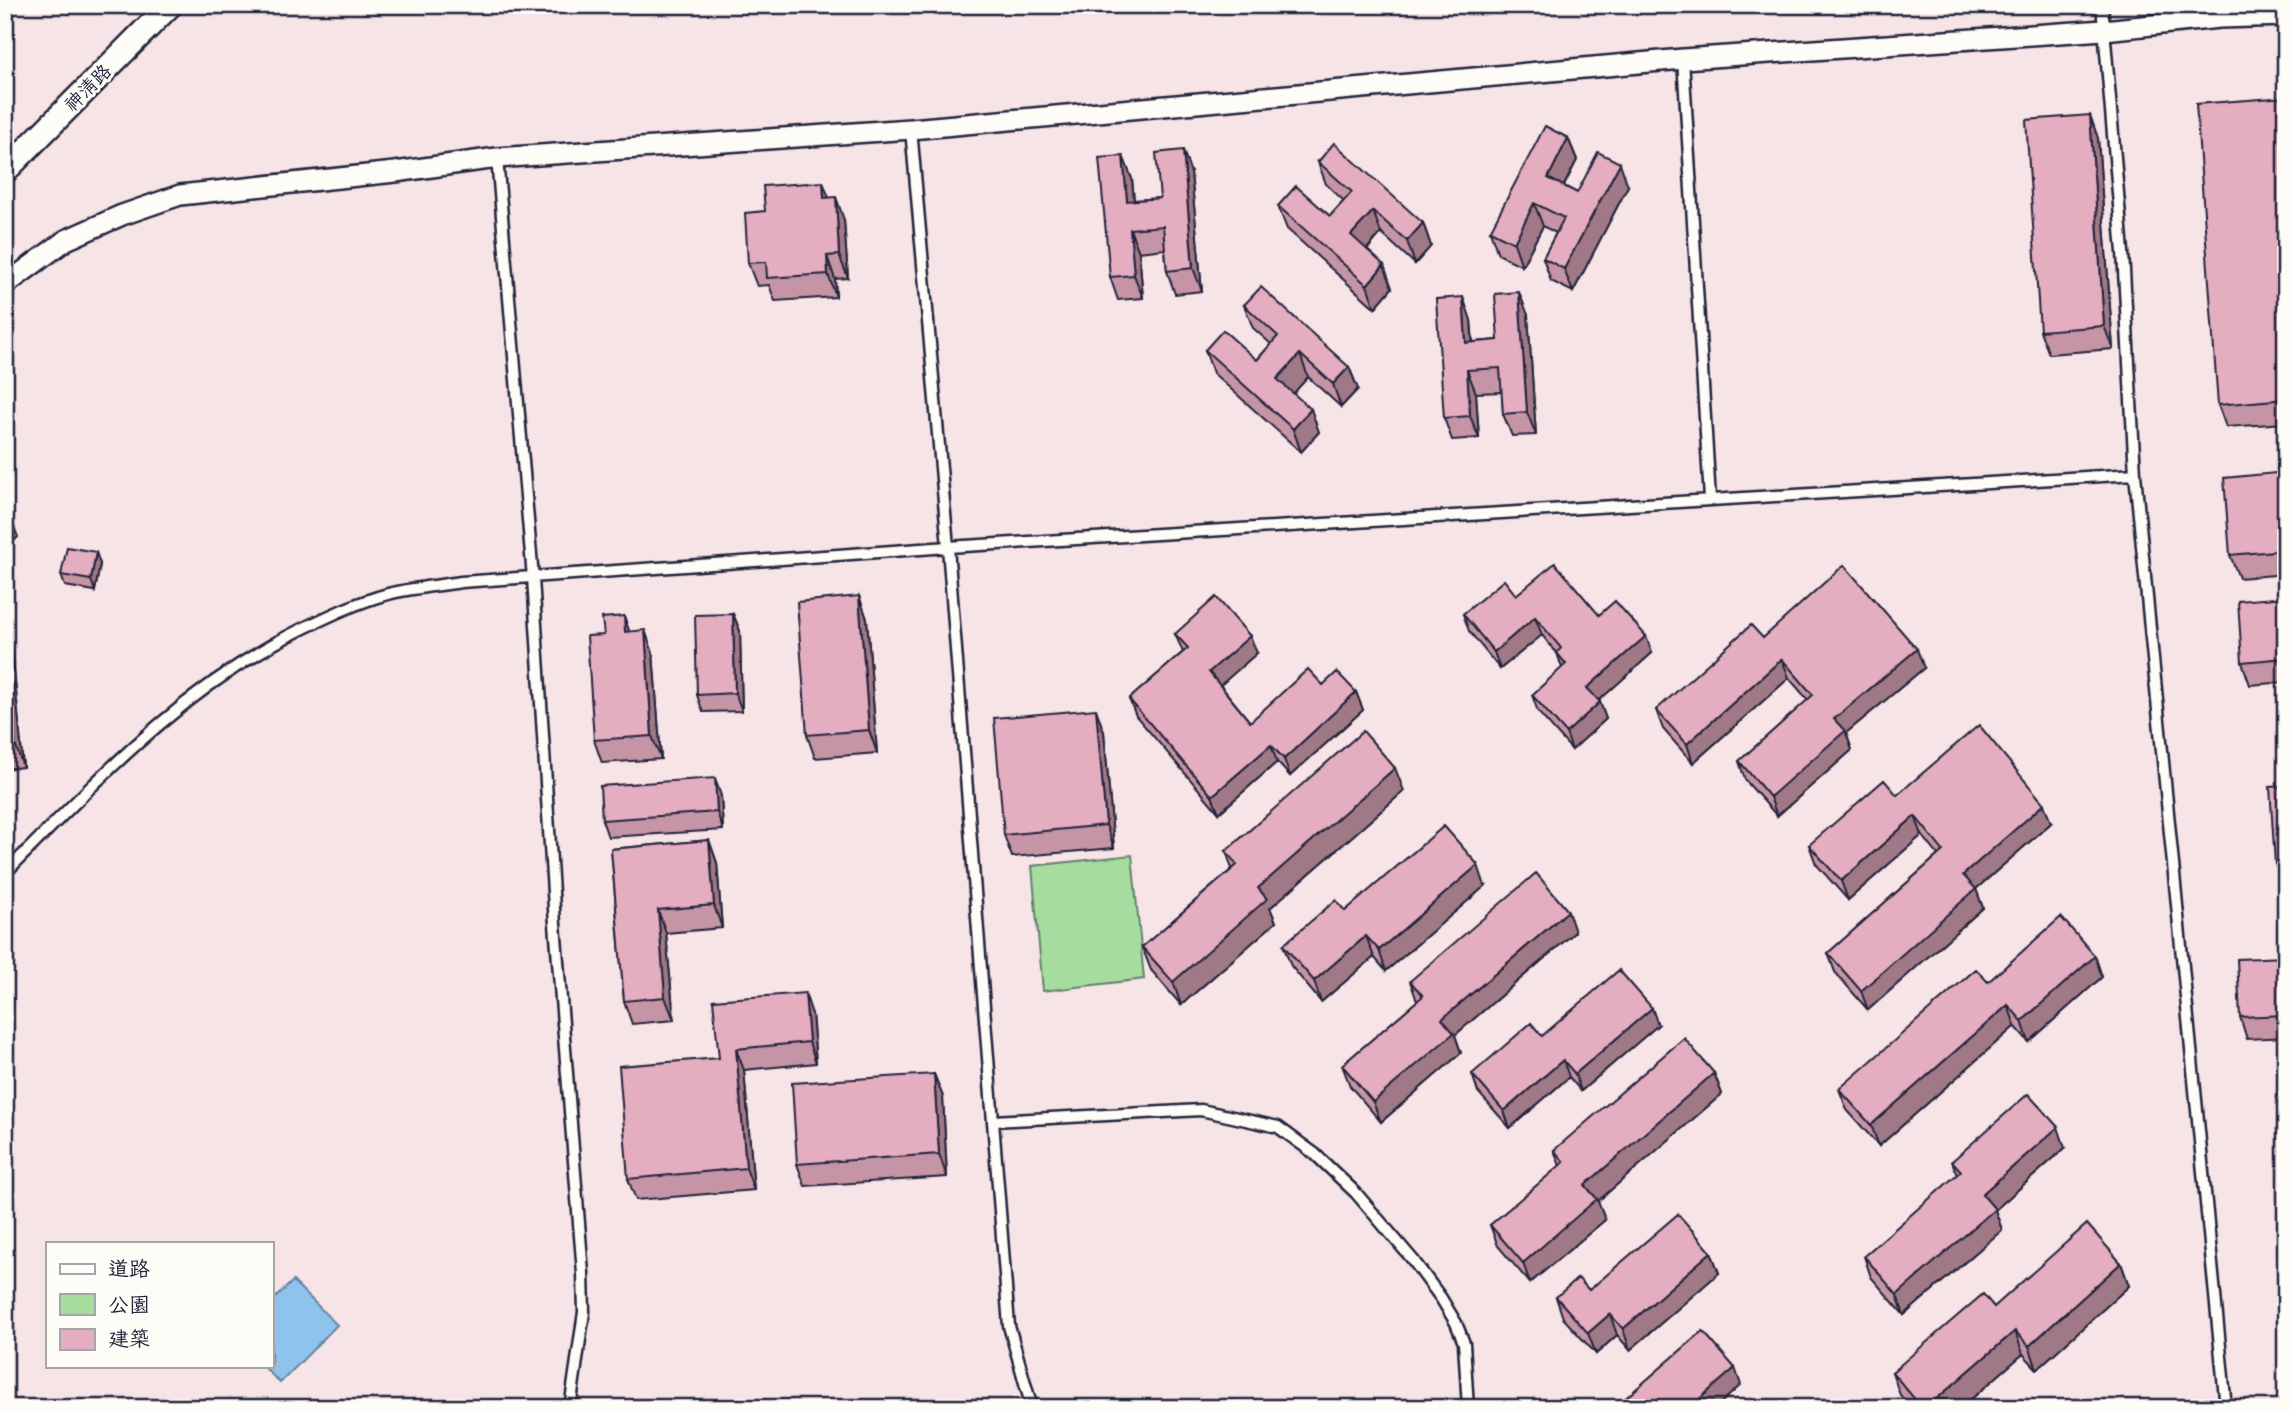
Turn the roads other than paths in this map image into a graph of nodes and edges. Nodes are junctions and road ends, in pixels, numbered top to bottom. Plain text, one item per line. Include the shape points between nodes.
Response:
1 (170, 5) edge
2 (2102, 5) edge
3 (2286, 16) edge
4 (2104, 30) junction
5 (1683, 59) junction
6 (911, 129) junction
7 (497, 158) junction
8 (5, 171) edge
9 (5, 285) edge
10 (2134, 474) junction
11 (1710, 499) junction
12 (948, 547) junction
13 (533, 578) junction
14 (5, 873) edge
15 (993, 1121) junction
16 (570, 1408) edge
17 (1032, 1408) edge
18 (1468, 1408) edge
19 (2226, 1408) edge

1 - 8 street, 神清路
2 - 4 lane
3 - 4 street
4 - 5 street
4 - 10 lane via 2123,252
5 - 6 street
5 - 11 lane
6 - 7 street
6 - 12 lane
7 - 9 street via 180,195 66,240
7 - 13 lane
10 - 11 lane
10 - 19 lane
11 - 12 lane
12 - 13 lane
12 - 15 lane
13 - 14 lane via 461,582 389,594 341,610 277,641 196,693 124,754
13 - 16 lane via 583,1273 584,1312
15 - 17 lane via 1009,1326
15 - 18 lane via 1200,1110 1278,1127 1356,1193 1441,1298 1464,1343

